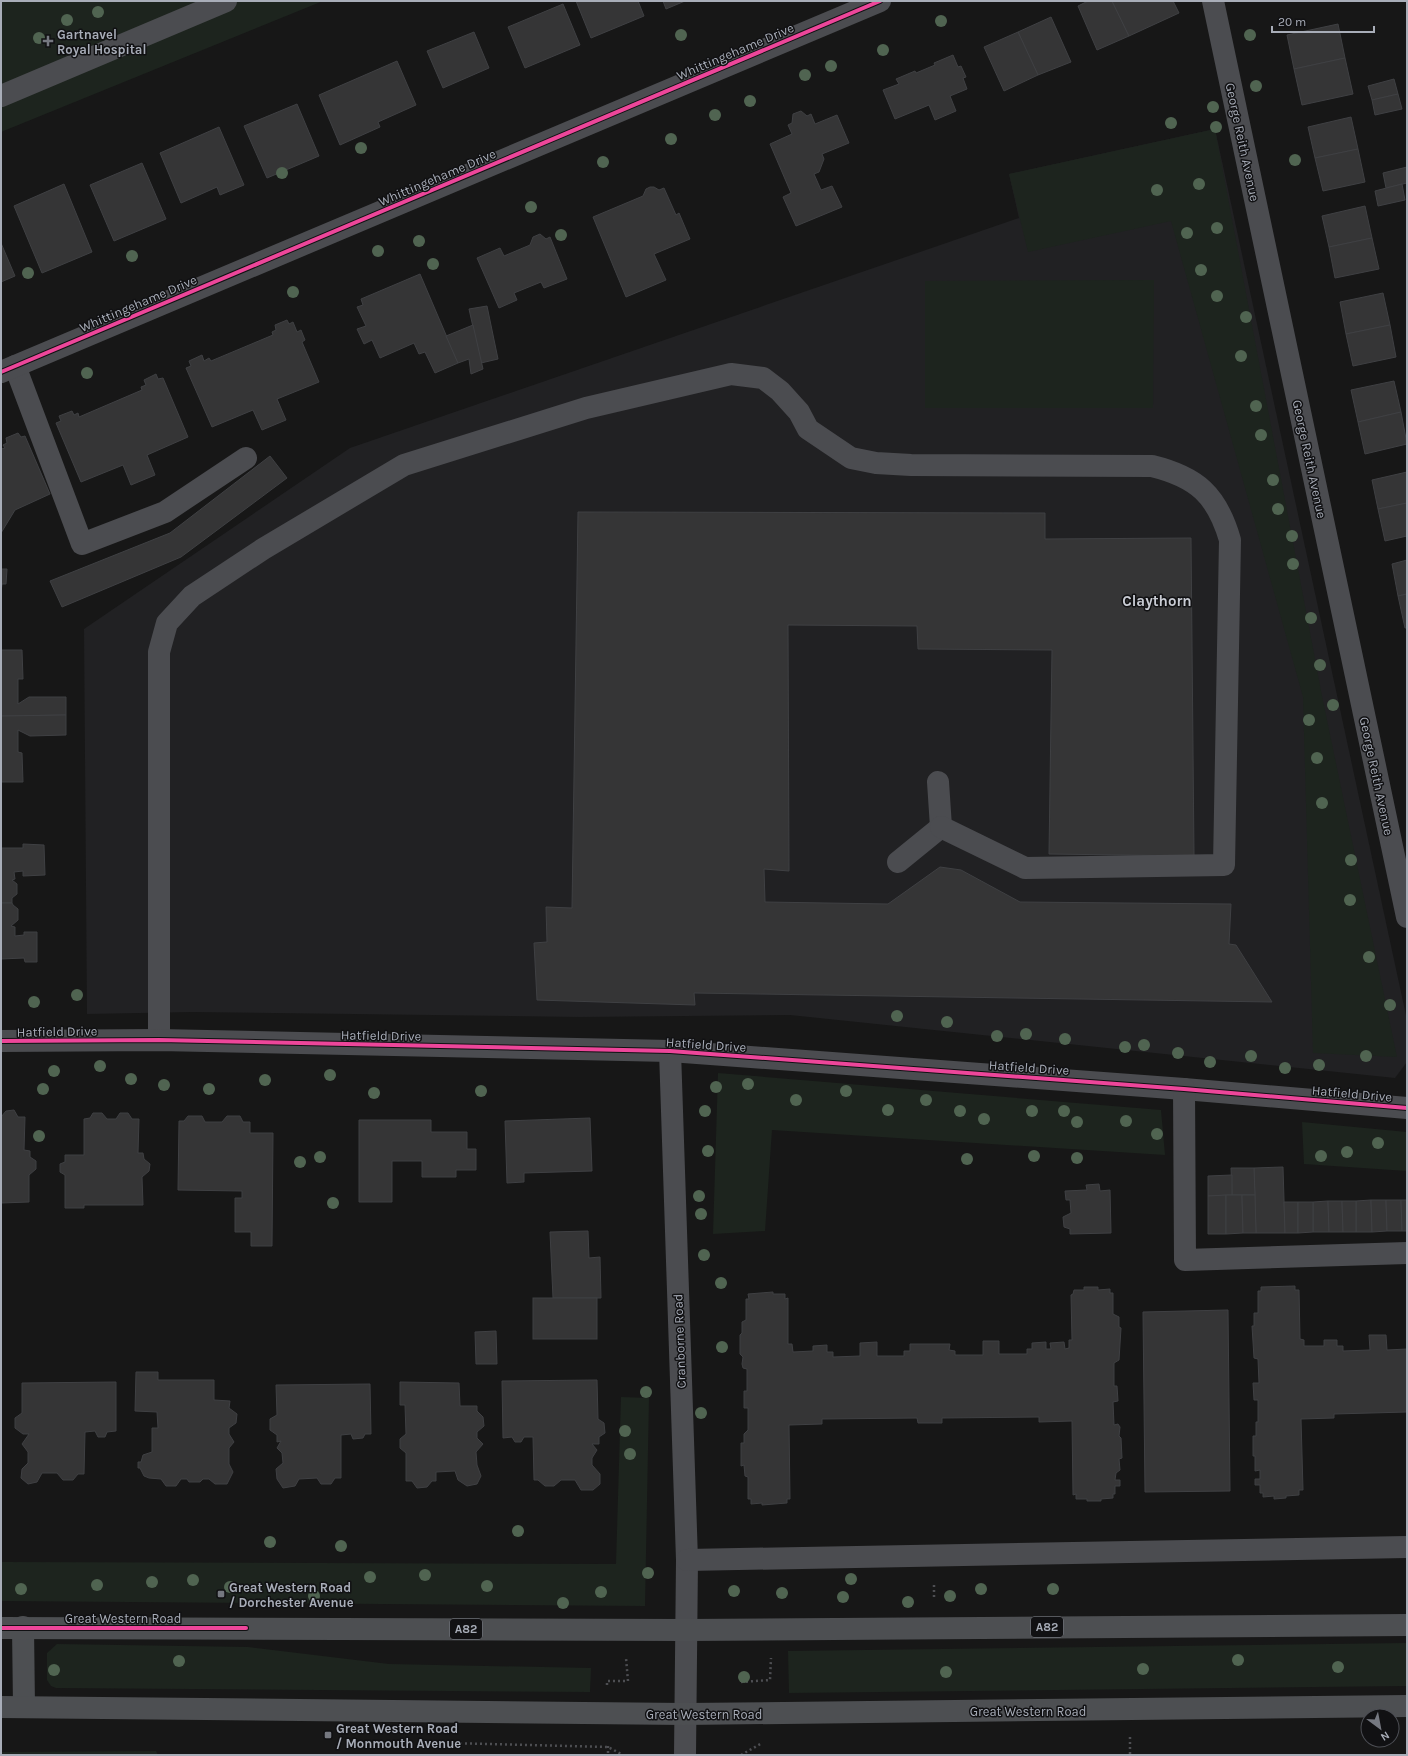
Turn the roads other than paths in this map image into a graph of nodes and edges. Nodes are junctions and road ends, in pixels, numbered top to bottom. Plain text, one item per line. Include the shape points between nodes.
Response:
1 (226, 1) edge
2 (880, 1) edge
3 (1213, 1) edge
4 (1, 96) edge
5 (8, 369) edge
6 (246, 458) dead end
7 (938, 782) dead end
8 (941, 827) junction
9 (898, 862) dead end
10 (1407, 917) edge
11 (159, 1040) junction
12 (1, 1041) edge
13 (670, 1051) junction
14 (1184, 1089) junction
15 (1407, 1108) edge
16 (1407, 1253) edge
17 (1407, 1547) edge
18 (686, 1560) junction
19 (1407, 1625) edge
20 (1, 1628) edge
21 (24, 1628) junction
22 (687, 1630) junction
23 (1407, 1706) edge
24 (1, 1707) edge
25 (24, 1707) junction
26 (685, 1714) junction
27 (685, 1755) edge

1 - 4 street
2 - 5 street, Whittingehame Drive
3 - 10 street, George Reith Avenue
5 - 6 street via 82,544 165,512
7 - 8 street
8 - 9 street
8 - 11 street via 1025,868 1224,865 1230,540 1224,519 1213,502 1194,482 1174,471 1152,466 911,465 876,463 850,458 808,429 799,412 780,390 762,378 731,374 586,408 404,466 263,549 192,596 168,623 159,652
11 - 12 street, Hatfield Drive
11 - 13 street, Hatfield Drive
13 - 14 street, Hatfield Drive
13 - 18 street, Cranborne Road
14 - 15 street, Hatfield Drive
14 - 16 street via 1186,1260
17 - 18 street
18 - 22 street, Cranborne Road
19 - 22 main road, Great Western Road / A82
20 - 21 main road, Great Western Road / A82
21 - 22 main road, Great Western Road / A82
21 - 25 main road
22 - 26 street, Cranborne Road
23 - 26 main road, Great Western Road
24 - 25 main road, Great Western Road
25 - 26 main road, Great Western Road
26 - 27 street, Cranborne Road

